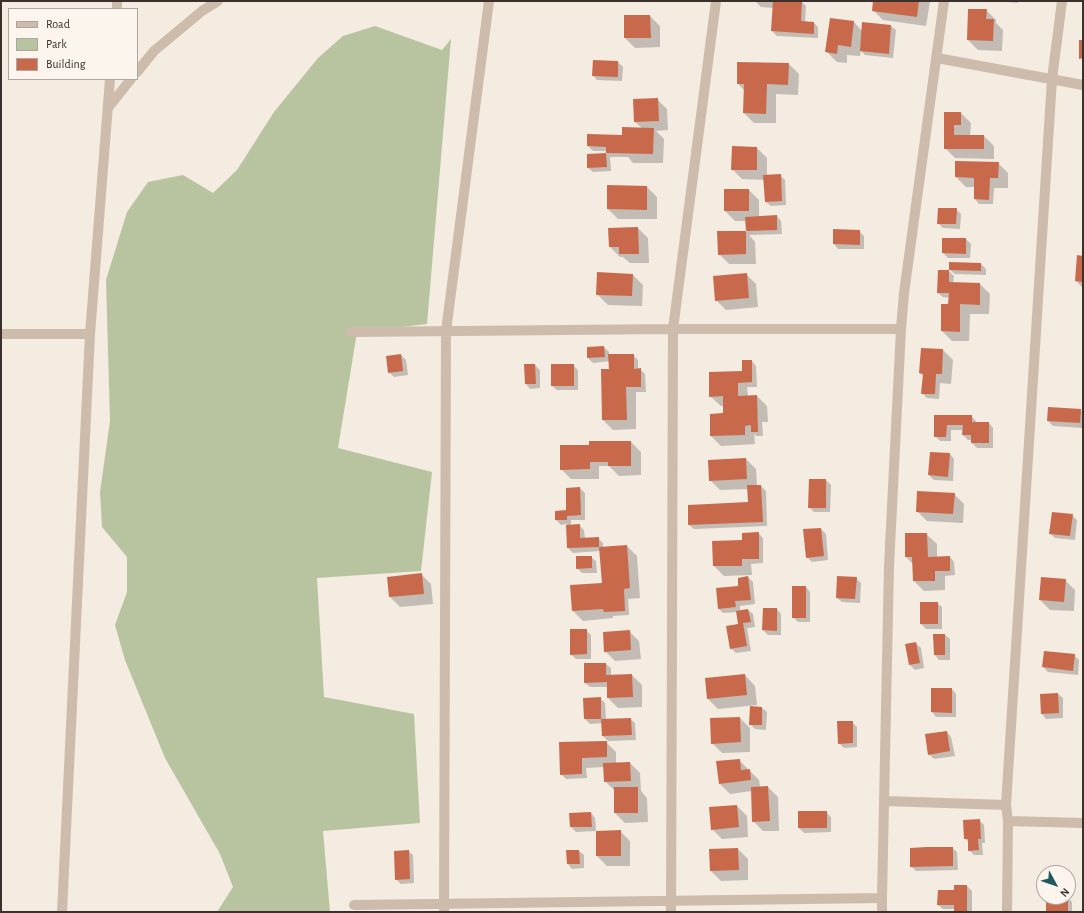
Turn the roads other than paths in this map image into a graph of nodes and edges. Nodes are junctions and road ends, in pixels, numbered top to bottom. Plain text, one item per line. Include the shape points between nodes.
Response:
1 (218, 1) edge
2 (489, 1) edge
3 (716, 1) edge
4 (944, 1) edge
5 (1062, 1) edge
6 (937, 58) junction
7 (138, 71) edge
8 (1052, 79) junction
9 (110, 80) edge
10 (130, 80) edge
11 (1083, 85) edge
12 (108, 108) junction
13 (673, 329) junction
14 (901, 329) junction
15 (446, 331) junction
16 (350, 332) dead end
17 (1, 334) edge
18 (90, 334) junction
19 (884, 802) junction
20 (1006, 805) junction
21 (1008, 821) junction
22 (1083, 823) edge
23 (882, 898) junction
24 (671, 900) junction
25 (354, 905) dead end
26 (444, 908) edge
27 (62, 912) edge
28 (671, 912) edge
29 (882, 912) edge
30 (1007, 912) edge

1 - 7 street via 154,50
2 - 15 street
3 - 13 street
4 - 6 street
5 - 8 street
6 - 8 street
6 - 14 street
8 - 11 street
8 - 20 street
9 - 12 street
10 - 12 street
12 - 18 street
13 - 14 street
13 - 15 street
13 - 24 street
14 - 19 street via 889,566
15 - 16 street
15 - 26 street
17 - 18 street
18 - 27 street
19 - 20 street
19 - 23 street
20 - 21 street
21 - 22 street
21 - 30 street
23 - 24 street
23 - 29 street
24 - 26 street
24 - 28 street
25 - 26 street

